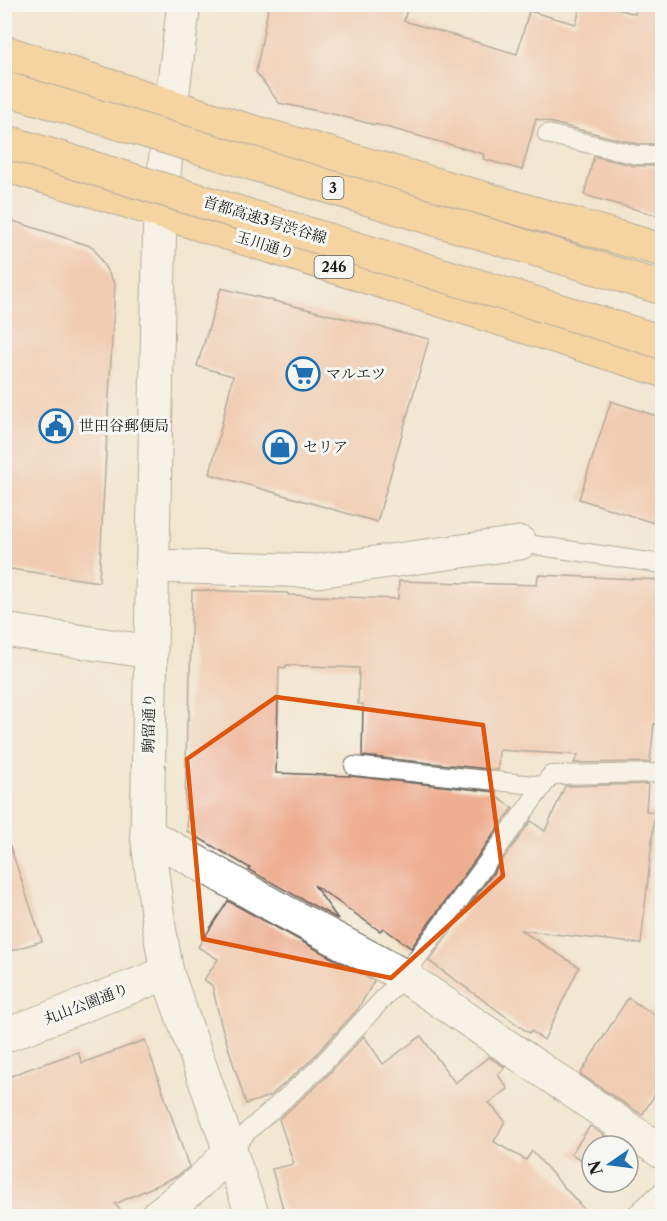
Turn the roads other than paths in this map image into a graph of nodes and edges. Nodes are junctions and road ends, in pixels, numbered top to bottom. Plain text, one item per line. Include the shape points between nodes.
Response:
1 (184, 4) edge
2 (4, 52) edge
3 (4, 88) edge
4 (171, 105) junction
5 (547, 134) dead end
6 (4, 141) edge
7 (663, 155) edge
8 (4, 165) edge
9 (160, 213) junction
10 (663, 250) edge
11 (663, 288) edge
12 (663, 342) edge
13 (663, 370) edge
14 (520, 543) joint
15 (663, 564) edge
16 (152, 566) junction
17 (4, 630) edge
18 (151, 652) junction
19 (354, 766) dead end
20 (663, 773) edge
21 (543, 786) junction
22 (147, 834) junction
23 (167, 973) junction
24 (404, 976) junction
25 (4, 1036) edge
26 (231, 1151) junction
27 (663, 1152) edge
28 (663, 1191) edge
29 (158, 1216) edge
30 (253, 1216) edge
31 (634, 1216) edge

1 - 4 street, 駒留通り
2 - 4 highway
3 - 11 highway, 3, bridge
4 - 9 street, 駒留通り
4 - 10 highway
5 - 7 lane via 637,155
6 - 12 highway, 首都高速3号渋谷線, bridge
8 - 9 highway, 玉川通り / 246
9 - 13 highway, 玉川通り / 246
9 - 16 street, 駒留通り
14 - 15 lane
14 - 16 street via 318,571
16 - 18 street, 駒留通り
17 - 18 street
18 - 22 street, 駒留通り
19 - 21 lane
20 - 21 lane via 551,775
21 - 24 lane
22 - 23 street, 駒留通り
22 - 24 street
23 - 25 street, 丸山公園通り
23 - 26 street, 駒留通り
24 - 26 lane via 317,1070
24 - 27 street
26 - 29 street
26 - 30 street, 駒留通り
28 - 31 lane

